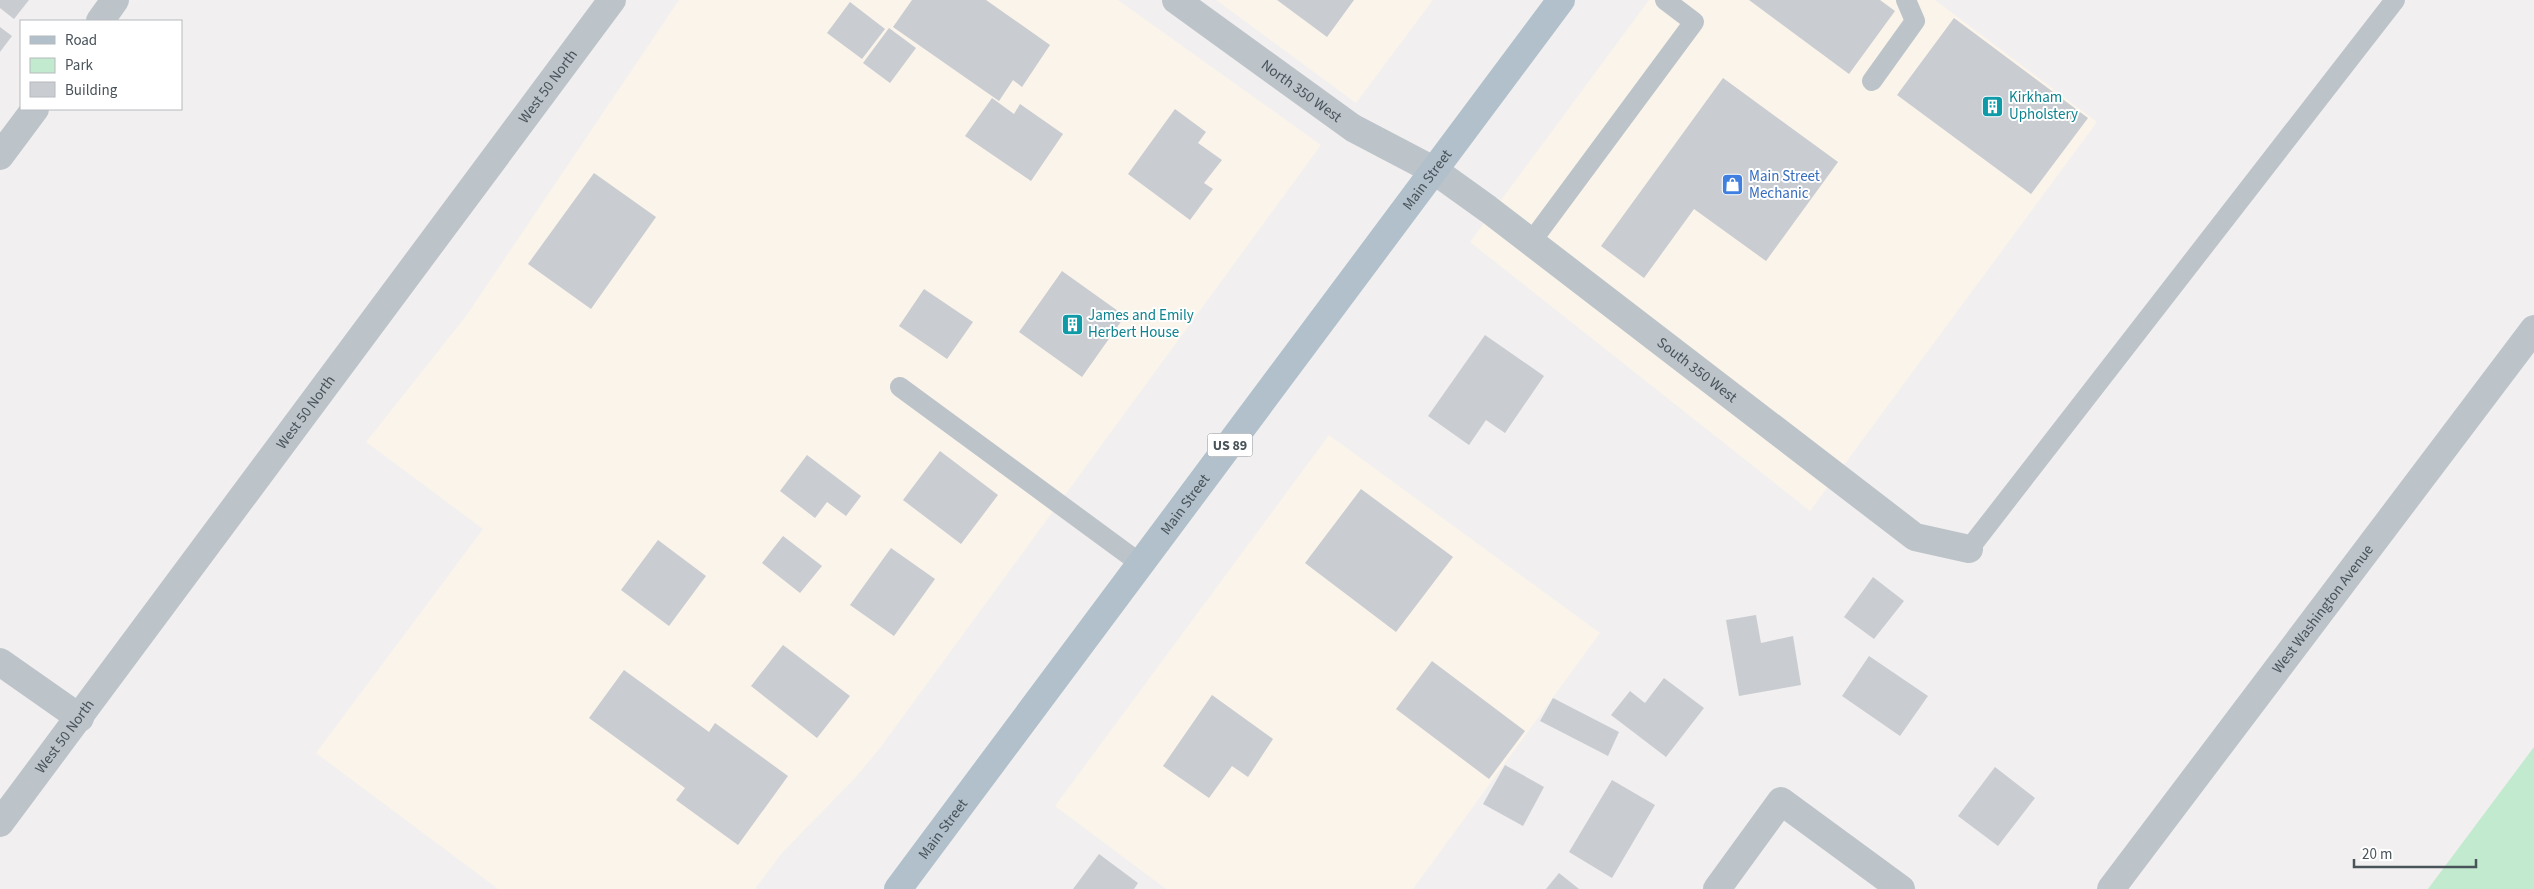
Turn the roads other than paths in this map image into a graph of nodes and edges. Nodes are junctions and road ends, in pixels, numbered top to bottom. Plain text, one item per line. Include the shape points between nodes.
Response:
1 (115, 0) edge
2 (612, 0) edge
3 (1176, 0) edge
4 (1665, 0) edge
5 (1906, 0) edge
6 (2395, 0) edge
7 (1554, 3) edge
8 (101, 20) edge
9 (1872, 81) dead end
10 (34, 110) edge
11 (0, 156) edge
12 (1435, 171) junction
13 (1531, 242) junction
14 (2534, 329) edge
15 (900, 387) dead end
16 (1969, 549) joint
17 (1142, 564) junction
18 (0, 662) edge
19 (80, 718) junction
20 (0, 823) edge
21 (898, 889) edge
22 (1717, 889) edge
23 (1901, 889) edge
24 (2112, 889) edge

1 - 8 street
2 - 19 street, West 50 North
3 - 12 street, North 350 West via 1353,128
4 - 13 lane via 1694,22
5 - 9 lane via 1916,21
6 - 16 lane
7 - 12 main road, Main Street / US 89
10 - 11 street
12 - 13 street, South 350 West
12 - 17 main road, Main Street / US 89
13 - 16 street, South 350 West via 1915,537
14 - 24 street, West Washington Avenue
15 - 17 lane
17 - 21 main road, Main Street / US 89
18 - 19 street
19 - 20 street, West 50 North
22 - 23 street via 1781,801

